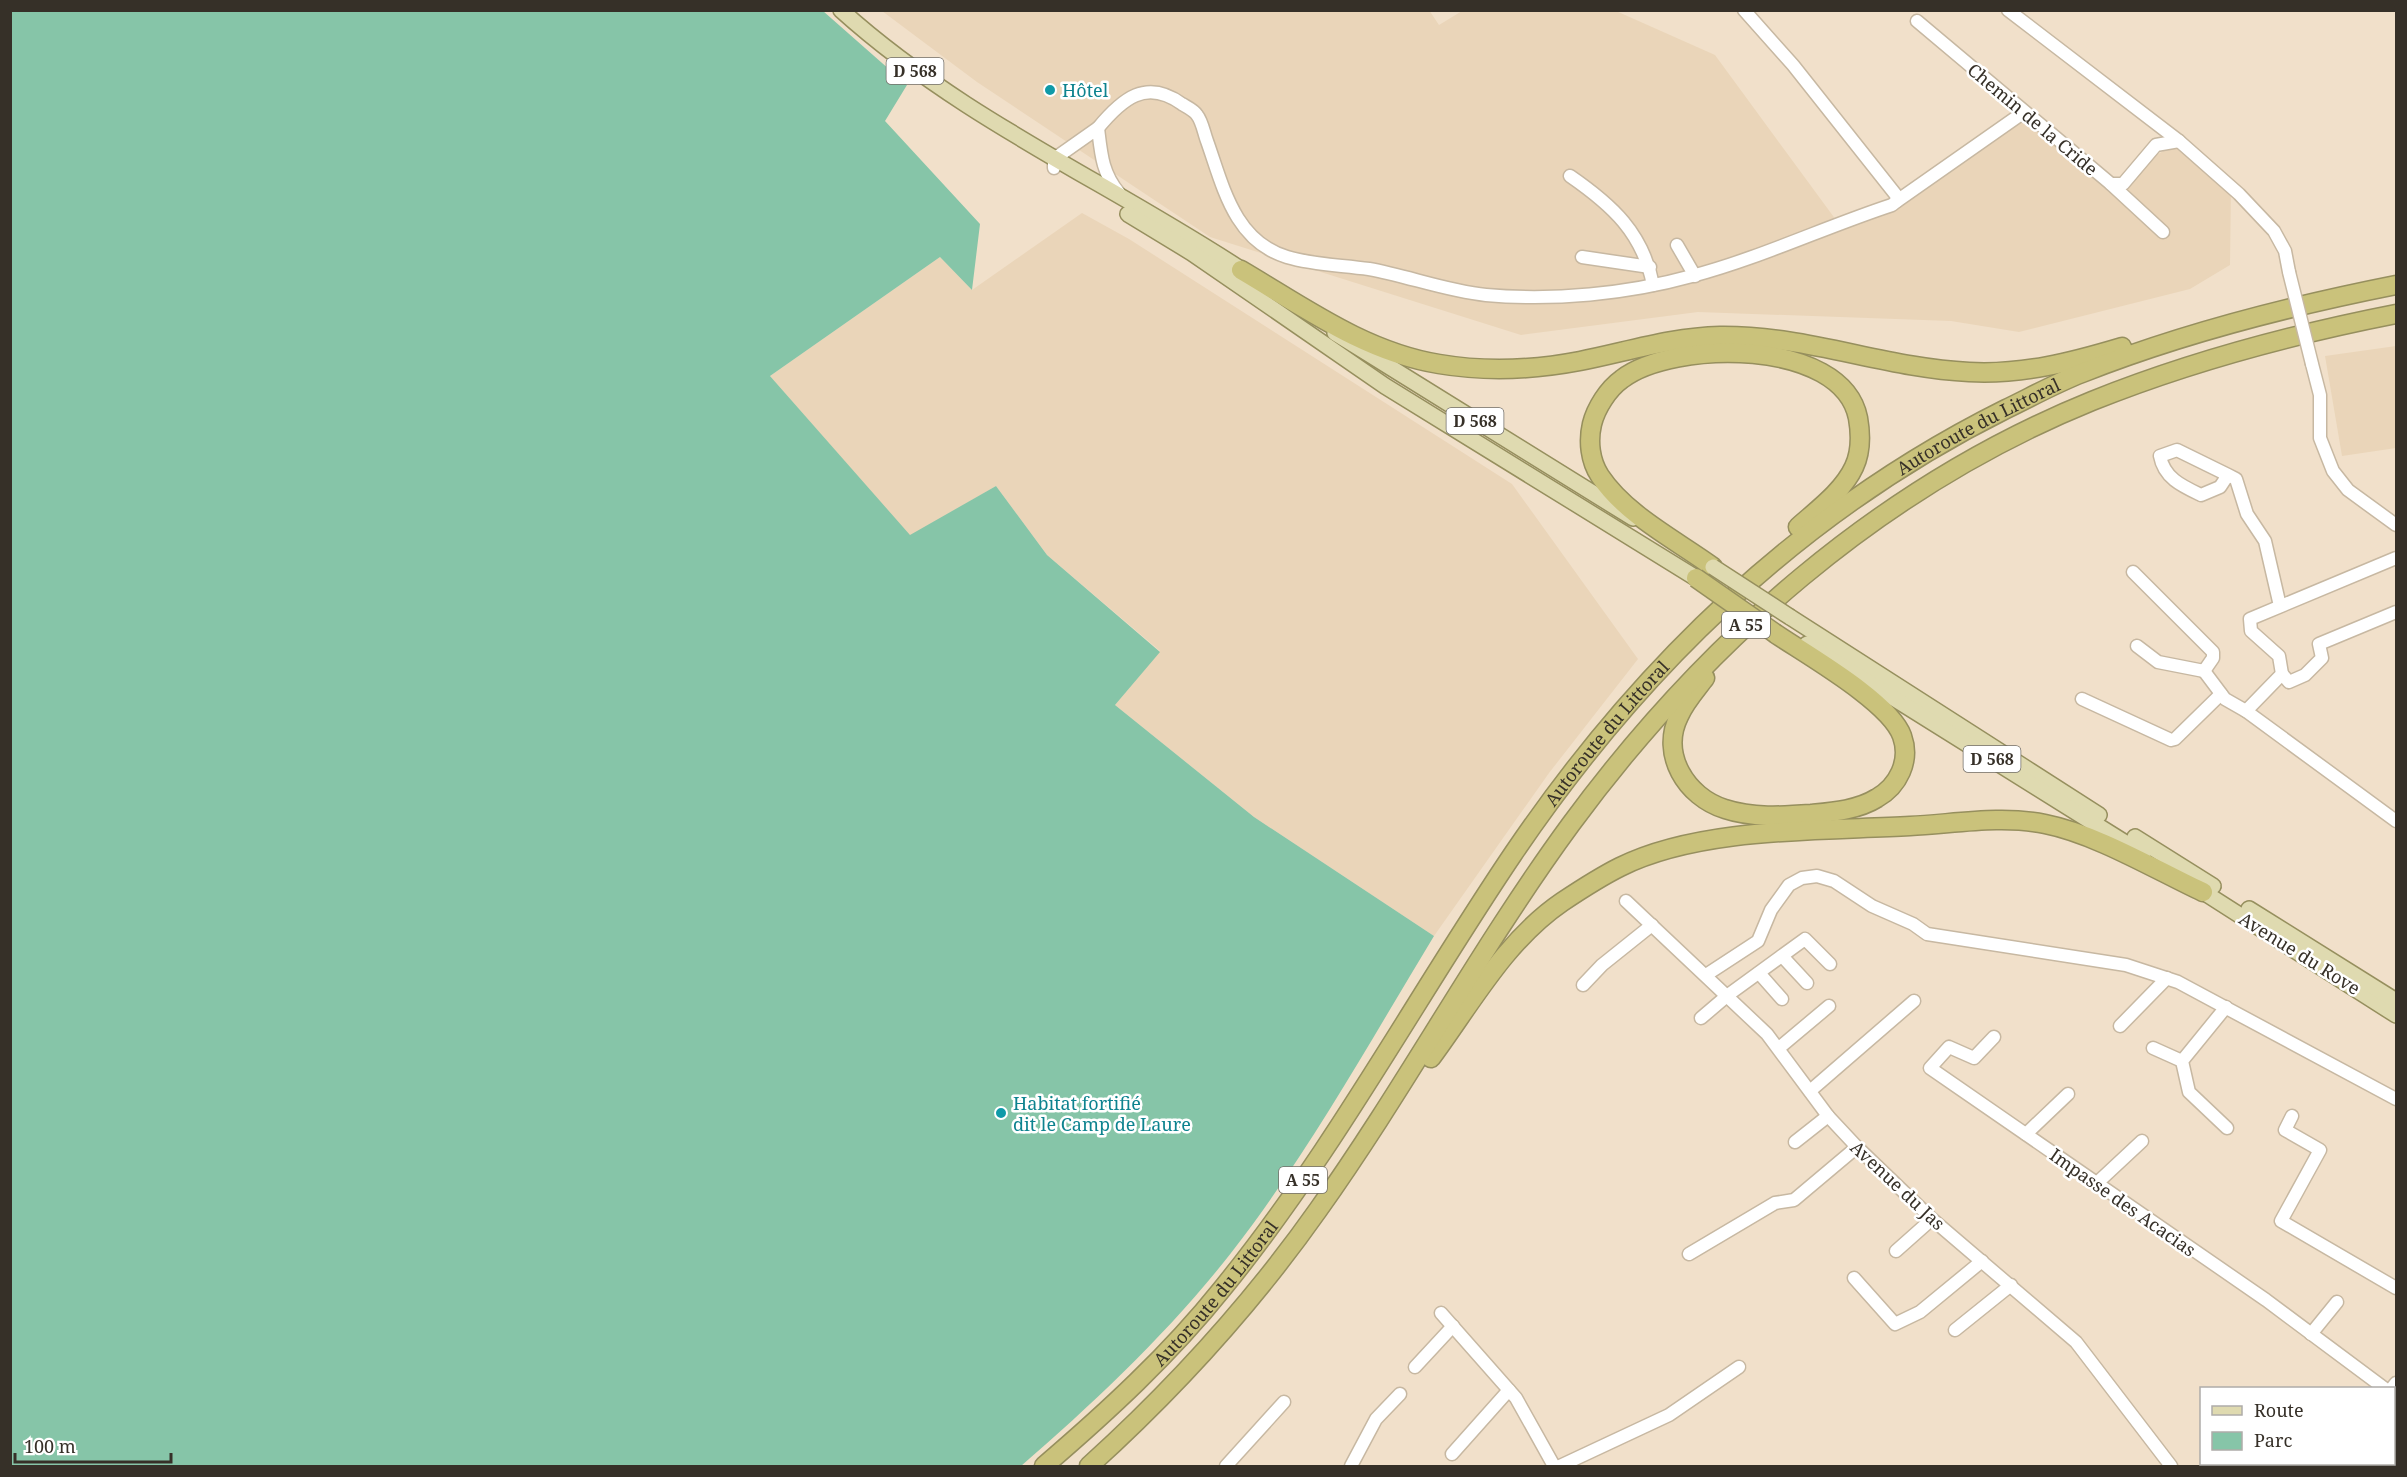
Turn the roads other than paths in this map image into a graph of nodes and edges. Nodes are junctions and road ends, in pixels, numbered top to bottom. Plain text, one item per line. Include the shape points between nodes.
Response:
1 (841, 10) edge
2 (1744, 10) edge
3 (2008, 10) edge
4 (1917, 21) dead end
5 (2024, 112) junction
6 (1098, 128) junction
7 (2179, 141) junction
8 (1101, 158) junction
9 (1054, 164) junction
10 (1076, 176) junction
11 (1570, 176) dead end
12 (2111, 184) junction
13 (1125, 200) junction
14 (1897, 201) junction
15 (2163, 232) dead end
16 (1677, 245) dead end
17 (1582, 257) dead end
18 (1650, 267) junction
19 (1241, 270) junction
20 (1695, 276) junction
21 (2397, 280) edge
22 (1653, 285) junction
23 (2397, 285) edge
24 (2397, 314) edge
25 (1978, 457) junction
26 (2228, 475) junction
27 (2397, 525) edge
28 (2397, 558) edge
29 (1713, 567) junction
30 (2133, 572) dead end
31 (1691, 575) joint
32 (2280, 606) junction
33 (2397, 612) edge
34 (1782, 626) junction
35 (2137, 646) dead end
36 (2204, 671) junction
37 (2282, 674) junction
38 (2221, 694) junction
39 (2082, 699) dead end
40 (2246, 711) junction
41 (2397, 821) edge
42 (1513, 853) junction
43 (2203, 892) junction
44 (1626, 901) dead end
45 (1652, 925) junction
46 (1782, 956) junction
47 (1830, 964) dead end
48 (1758, 974) junction
49 (1706, 975) junction
50 (2167, 978) junction
51 (1807, 983) dead end
52 (1583, 984) dead end
53 (1728, 995) junction
54 (1782, 999) dead end
55 (1914, 1001) dead end
56 (2397, 1001) edge
57 (1828, 1006) dead end
58 (2226, 1007) junction
59 (2397, 1015) edge
60 (1701, 1018) dead end
61 (2120, 1026) dead end
62 (1994, 1037) dead end
63 (1779, 1048) junction
64 (2153, 1048) dead end
65 (2182, 1061) junction
66 (1810, 1091) junction
67 (2068, 1094) dead end
68 (2397, 1099) edge
69 (1828, 1116) junction
70 (2292, 1116) dead end
71 (2227, 1128) dead end
72 (2026, 1134) junction
73 (2142, 1141) dead end
74 (1795, 1142) dead end
75 (1857, 1148) junction
76 (2097, 1183) junction
77 (1316, 1213) junction
78 (1932, 1219) junction
79 (1896, 1251) dead end
80 (1689, 1254) dead end
81 (1982, 1261) junction
82 (1854, 1278) dead end
83 (2011, 1285) junction
84 (2397, 1288) edge
85 (2337, 1302) dead end
86 (1441, 1313) dead end
87 (1453, 1326) junction
88 (1955, 1330) dead end
89 (2311, 1334) junction
90 (1415, 1367) dead end
91 (1739, 1367) dead end
92 (2381, 1387) edge
93 (1509, 1390) junction
94 (1400, 1394) dead end
95 (1284, 1402) dead end
96 (1452, 1454) dead end
97 (1044, 1467) edge
98 (1089, 1467) edge
99 (1226, 1467) edge
100 (1351, 1467) edge
101 (1554, 1467) edge
102 (1560, 1467) edge
103 (2171, 1467) edge

1 - 9 main road, D 568 via 884,49
2 - 14 street via 1793,65
3 - 7 street
4 - 5 street, Chemin de la Cride
5 - 12 street, Chemin de la Cride
5 - 14 street
6 - 8 street
6 - 9 street
6 - 22 street via 1117,105 1144,91 1172,97 1197,114 1237,219 1254,239 1285,256 1485,294 1602,292
7 - 12 street, Chemin de la Cride via 2156,145 2123,184
7 - 27 street, bridge via 2274,231 2285,251 2320,395 2320,438 2333,471 2348,490
8 - 10 street via 1095,169
8 - 13 street via 1109,182
9 - 10 main road, D 568
10 - 13 main road, D 568
10 - 31 main road, D 568 via 1385,386
11 - 18 street via 1605,200 1638,242
12 - 15 street
13 - 19 main road, D 568
14 - 20 street
16 - 20 street
17 - 18 street
18 - 22 street
19 - 21 highway via 1377,346 1438,364 1483,369 1526,369 1719,336 1813,344 1924,367 2013,372 2079,360 2265,306
19 - 29 main road, D 568 via 1360,350
20 - 22 street
23 - 42 highway, Autoroute du Littoral / A 55 via 2206,332 2080,374 1982,421 1873,484 1720,606 1672,655 1589,752
24 - 25 highway, Autoroute du Littoral / A 55 via 2210,359 2091,401
25 - 34 highway via 1784,598 1716,664 1678,716 1672,741 1675,762 1685,782 1702,798 1724,809 1786,816 1835,812 1877,798 1901,774 1905,759 1902,736 1864,694
25 - 77 highway, Autoroute du Littoral / A 55 via 1859,532 1791,584 1677,693 1569,827
26 - 26 street via 2177,450 2160,456 2163,469 2181,485 2201,495 2220,487
26 - 32 street via 2236,479 2247,514 2265,541
28 - 32 street
29 - 34 main road, D 568, bridge
29 - 42 highway via 1635,512 1610,489 1593,460 1590,445 1594,415 1622,379 1678,358 1721,353 1768,356 1820,370 1836,380 1853,403 1859,439 1853,469 1836,491 1710,605 1653,664 1571,767
30 - 36 street via 2213,652
31 - 34 highway, bridge
32 - 37 street via 2250,619 2251,631 2279,656
33 - 37 street via 2319,644 2322,658 2305,675 2289,682
34 - 43 main road, D 568
34 - 56 main road, D 568
35 - 36 street via 2158,662
36 - 38 street
37 - 40 street
38 - 39 street via 2171,740
38 - 40 street
40 - 41 street
42 - 97 highway, Autoroute du Littoral / A 55 via 1355,1103 1292,1197 1221,1291 1104,1415
43 - 59 main road, Avenue du Rove / D 568
43 - 77 highway via 2076,832 2044,823 2012,821 1760,835 1673,848 1620,867 1560,903 1523,936 1495,968
44 - 45 street, Avenue du Jas
45 - 49 street, Avenue du Jas
45 - 52 street
46 - 47 street via 1805,939
46 - 48 street
46 - 51 street
48 - 53 street
48 - 54 street
49 - 50 street via 1758,941 1771,910 1789,885 1817,876 1833,881 1927,934 2126,965
49 - 53 street, Avenue du Jas
50 - 58 street
50 - 61 street
53 - 60 street
53 - 63 street, Avenue du Jas
55 - 66 street
57 - 63 street
58 - 65 street
58 - 68 street
62 - 72 street, Impasse des Acacias via 1974,1058 1949,1047 1930,1068
63 - 66 street, Avenue du Jas
64 - 65 street
65 - 71 street via 2189,1092
66 - 69 street, Avenue du Jas
67 - 72 street
69 - 74 street
69 - 75 street, Avenue du Jas
70 - 84 street via 2285,1130 2320,1150 2281,1221
72 - 76 street, Impasse des Acacias
73 - 76 street
75 - 78 street, Avenue du Jas
75 - 80 street via 1794,1200 1775,1203
76 - 89 street, Impasse des Acacias
77 - 98 highway, Autoroute du Littoral / A 55 via 1204,1353 1151,1410
78 - 79 street
78 - 81 street, Avenue du Jas
81 - 82 street via 1920,1312 1895,1324
81 - 83 street, Avenue du Jas
83 - 88 street
83 - 103 street, Avenue du Jas via 2076,1342
85 - 89 street
86 - 87 street
87 - 90 street
87 - 93 street
89 - 92 street, Impasse des Acacias
91 - 102 street via 1669,1415
93 - 96 street
93 - 101 street
94 - 100 street via 1376,1419
95 - 99 street

